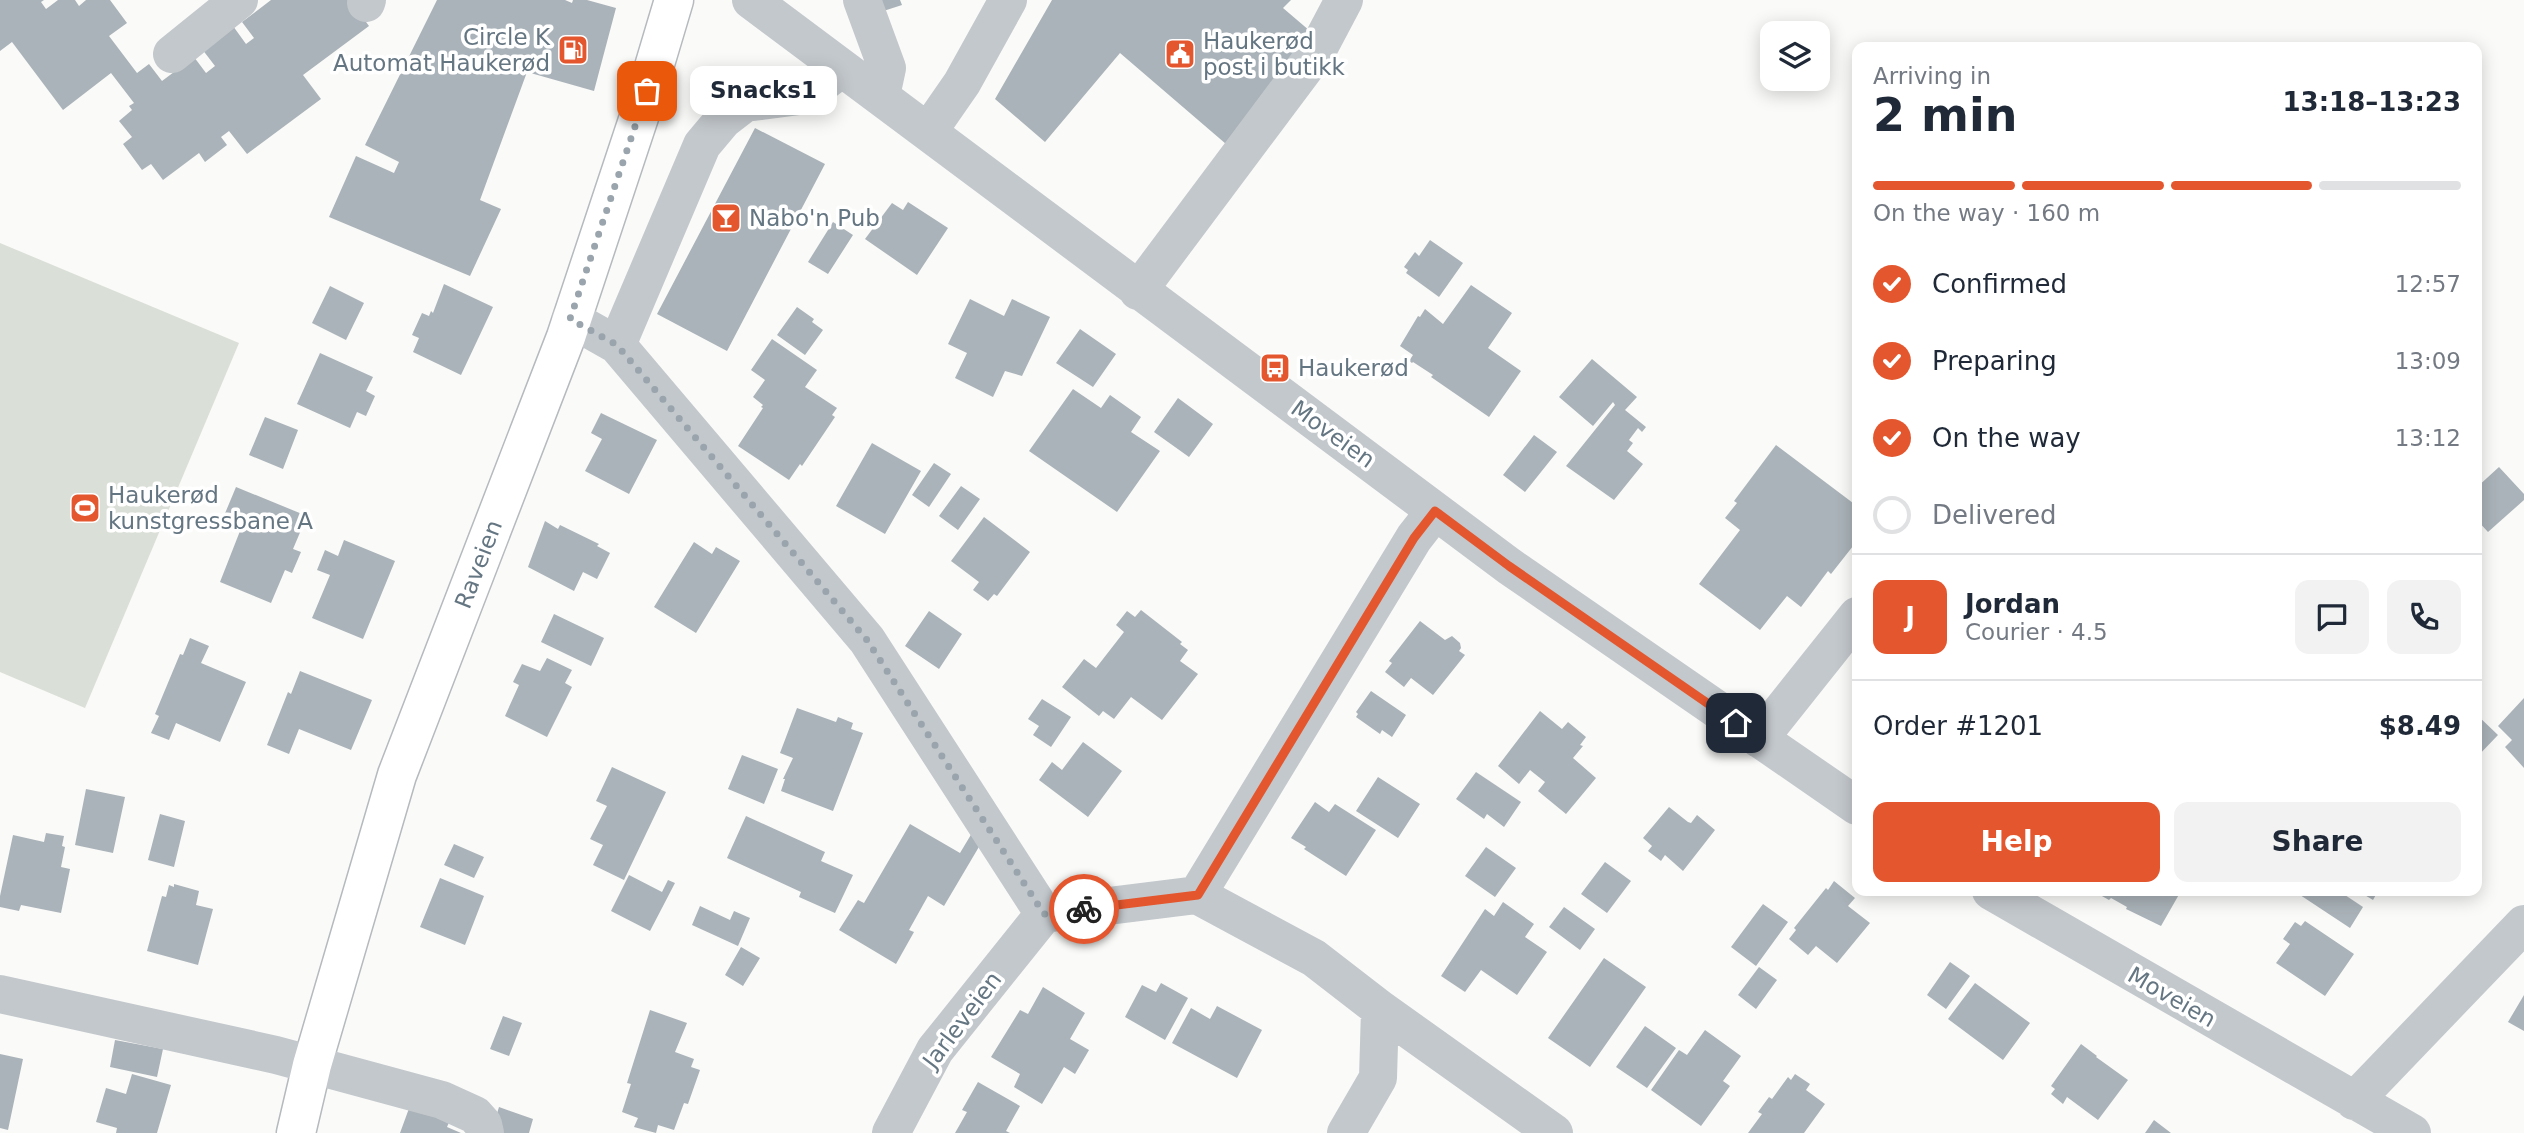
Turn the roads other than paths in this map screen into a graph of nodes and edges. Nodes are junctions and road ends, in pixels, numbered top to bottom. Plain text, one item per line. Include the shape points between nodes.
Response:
1 (239, 0) edge
2 (674, 0) edge
3 (751, 0) edge
4 (862, 0) edge
5 (1009, 0) edge
6 (1344, 0) edge
7 (172, 54) dead end
8 (842, 68) junction
9 (881, 96) junction
10 (928, 132) junction
11 (1138, 291) junction
12 (570, 319) junction
13 (617, 345) junction
14 (1435, 511) junction
15 (1852, 622) edge
16 (1759, 739) junction
17 (1852, 803) edge
18 (1198, 895) junction
19 (2012, 896) edge
20 (2037, 902) edge
21 (1044, 914) junction
22 (2524, 924) edge
23 (0, 994) edge
24 (1380, 1009) junction
25 (312, 1065) junction
26 (2354, 1101) junction
27 (296, 1133) edge
28 (485, 1133) edge
29 (891, 1133) edge
30 (1346, 1133) edge
31 (1554, 1133) edge
32 (2412, 1133) edge

1 - 7 street
2 - 12 main road, Raveien
3 - 8 street, Moveien
4 - 9 street via 887,68
5 - 10 street
6 - 11 street via 1316,53
8 - 9 street, Moveien
8 - 13 street via 807,95 745,103 702,145
9 - 10 street, Moveien
10 - 11 street, Moveien
11 - 14 street, Moveien
12 - 13 street
12 - 25 main road, Raveien via 397,775
13 - 21 street via 867,640
14 - 16 street, Moveien
14 - 18 street via 1414,538
15 - 16 street
16 - 17 street, Moveien
18 - 21 street
18 - 24 street via 1314,958
19 - 20 street, Moveien
20 - 26 street, Moveien
21 - 29 street, Jarleveien via 935,1050
22 - 26 street
23 - 25 street
24 - 30 street via 1378,1078
24 - 31 street
25 - 27 main road, Raveien
25 - 28 street via 442,1100 475,1115
26 - 32 street, Moveien

